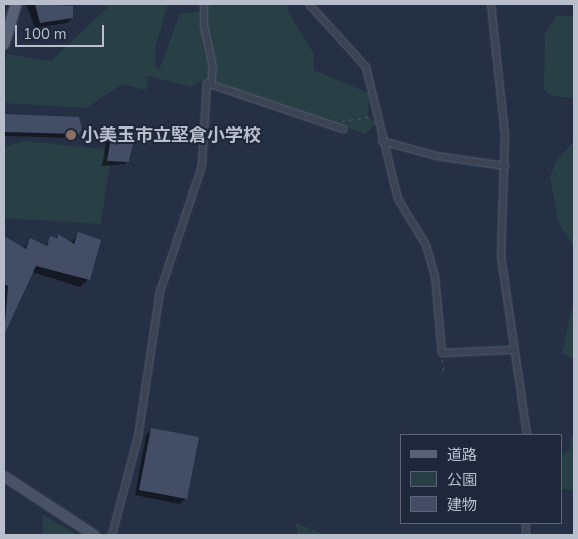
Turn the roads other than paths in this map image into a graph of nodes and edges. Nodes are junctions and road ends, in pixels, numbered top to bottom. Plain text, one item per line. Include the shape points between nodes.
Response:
1 (16, 4) edge
2 (204, 4) edge
3 (310, 4) edge
4 (491, 4) edge
5 (4, 44) edge
6 (210, 83) junction
7 (343, 129) dead end
8 (382, 141) junction
9 (505, 166) junction
10 (512, 350) junction
11 (527, 434) edge
12 (4, 476) edge
13 (94, 535) edge
14 (112, 535) edge

1 - 5 main road
2 - 6 street via 204,26 213,68
3 - 8 street via 366,67
4 - 9 street
6 - 7 street
6 - 14 street via 202,166 160,292 138,437
8 - 9 street via 436,156
8 - 10 street via 398,199 426,245 435,276 442,353
9 - 10 street via 501,256
10 - 11 street
12 - 13 street

